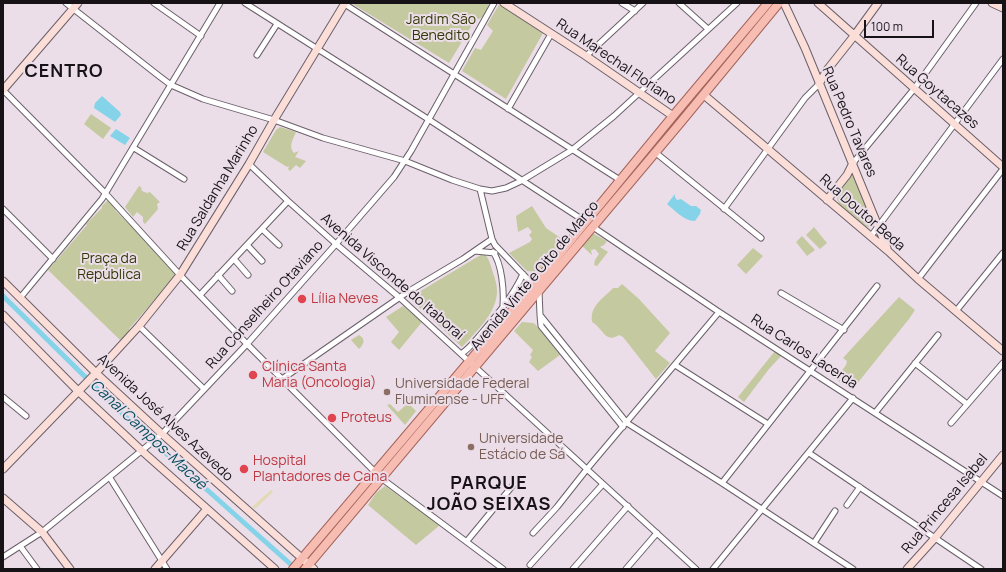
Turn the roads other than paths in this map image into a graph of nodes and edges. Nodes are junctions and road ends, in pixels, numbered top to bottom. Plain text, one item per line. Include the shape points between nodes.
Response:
1 (66, 3) edge
2 (154, 3) edge
3 (220, 3) edge
4 (245, 3) edge
5 (344, 3) edge
6 (494, 3) edge
7 (504, 3) edge
8 (622, 3) edge
9 (644, 3) edge
10 (679, 3) edge
11 (737, 3) edge
12 (768, 3) edge
13 (780, 3) edge
14 (784, 3) edge
15 (818, 3) edge
16 (878, 3) edge
17 (976, 3) edge
18 (992, 3) edge
19 (76, 6) edge
20 (1003, 8) edge
21 (635, 12) junction
22 (277, 24) junction
23 (708, 29) junction
24 (551, 34) junction
25 (201, 36) junction
26 (854, 36) junction
27 (317, 48) junction
28 (257, 55) dead end
29 (586, 56) junction
30 (1003, 59) edge
31 (813, 70) junction
32 (827, 70) junction
33 (453, 73) junction
34 (819, 84) junction
35 (171, 85) junction
36 (914, 89) junction
37 (3, 90) edge
38 (640, 93) junction
39 (704, 95) junction
40 (508, 109) junction
41 (673, 116) junction
42 (428, 119) junction
43 (274, 120) junction
44 (681, 122) junction
45 (954, 124) junction
46 (134, 148) junction
47 (768, 149) junction
48 (572, 150) junction
49 (656, 152) junction
50 (405, 161) junction
51 (853, 163) junction
52 (250, 164) junction
53 (1003, 168) edge
54 (857, 173) junction
55 (847, 175) junction
56 (184, 179) dead end
57 (620, 180) junction
58 (521, 181) junction
59 (480, 189) junction
60 (106, 194) junction
61 (828, 200) junction
62 (288, 201) junction
63 (3, 209) edge
64 (724, 209) junction
65 (589, 224) junction
66 (878, 226) junction
67 (262, 230) junction
68 (870, 236) junction
69 (761, 238) dead end
70 (492, 239) junction
71 (336, 244) junction
72 (247, 245) junction
73 (278, 245) dead end
74 (888, 251) junction
75 (475, 252) junction
76 (493, 252) junction
77 (1003, 253) edge
78 (507, 258) junction
79 (53, 259) junction
80 (234, 259) junction
81 (262, 261) dead end
82 (523, 274) junction
83 (180, 275) junction
84 (218, 275) junction
85 (248, 275) dead end
86 (918, 279) junction
87 (3, 281) edge
88 (877, 286) dead end
89 (537, 288) junction
90 (232, 291) dead end
91 (781, 293) dead end
92 (200, 295) junction
93 (20, 298) junction
94 (400, 298) junction
95 (503, 306) junction
96 (956, 311) junction
97 (719, 312) junction
98 (4, 318) edge
99 (139, 326) junction
100 (844, 330) junction
101 (938, 335) dead end
102 (247, 344) junction
103 (1003, 351) edge
104 (461, 354) junction
105 (915, 363) junction
106 (472, 364) junction
107 (1003, 364) edge
108 (675, 365) junction
109 (810, 370) junction
110 (91, 378) junction
111 (282, 379) junction
112 (204, 389) junction
113 (78, 391) junction
114 (3, 397) edge
115 (853, 398) junction
116 (967, 404) junction
117 (875, 413) junction
118 (26, 416) dead end
119 (951, 423) dead end
120 (768, 424) junction
121 (625, 425) junction
122 (159, 437) junction
123 (145, 448) junction
124 (809, 453) junction
125 (1003, 455) edge
126 (3, 469) edge
127 (587, 469) junction
128 (375, 472) junction
129 (110, 478) junction
130 (382, 478) junction
131 (981, 481) junction
132 (722, 483) junction
133 (514, 484) dead end
134 (603, 484) junction
135 (860, 487) junction
136 (1003, 496) edge
137 (3, 498) edge
138 (847, 505) dead end
139 (628, 506) junction
140 (207, 509) junction
141 (762, 509) junction
142 (835, 511) dead end
143 (42, 532) junction
144 (533, 533) dead end
145 (657, 533) junction
146 (935, 538) junction
147 (467, 541) junction
148 (814, 543) junction
149 (20, 546) junction
150 (3, 557) edge
151 (162, 561) junction
152 (297, 564) edge
153 (530, 565) dead end
154 (309, 568) edge
155 (37, 569) edge
156 (70, 569) edge
157 (155, 569) edge
158 (167, 569) edge
159 (275, 569) edge
160 (503, 569) edge
161 (573, 569) edge
162 (626, 569) edge
163 (696, 569) edge
164 (713, 569) edge
165 (853, 569) edge
166 (907, 569) edge
167 (981, 569) edge

1 - 19 street
2 - 25 street
3 - 25 street
4 - 22 street, Rua Carlos Lacerda
5 - 27 main road, Rua Saldanha Marinho
5 - 33 street
6 - 33 street, Rua Conselheiro Otaviano
7 - 24 main road, Rua Marechal Floriano
8 - 21 street
9 - 21 street
10 - 23 street
11 - 23 street
12 - 41 main road, Avenida Vinte e Oito de Março
13 - 39 main road, Avenida Vinte e Oito de Março
14 - 31 main road, Rua Pedro Tavares
15 - 26 main road, Rua Goytacazes
16 - 26 main road
17 - 36 street
18 - 20 main road
19 - 35 street
19 - 37 main road
21 - 29 street
22 - 27 street, Rua Carlos Lacerda
22 - 28 street
23 - 38 street
24 - 29 main road, Rua Marechal Floriano
24 - 40 street
25 - 35 street
26 - 32 main road
26 - 36 main road, Rua Goytacazes
27 - 42 street, Rua Carlos Lacerda
27 - 43 main road, Rua Saldanha Marinho
29 - 38 main road, Rua Marechal Floriano
30 - 45 street
31 - 32 main road
31 - 34 main road, Rua Pedro Tavares
32 - 34 main road
33 - 40 street
33 - 42 street, Rua Conselheiro Otaviano
34 - 47 street via 805,98
34 - 51 main road, Rua Pedro Tavares
35 - 43 street via 203,100
35 - 46 street
36 - 45 main road, Rua Goytacazes
36 - 51 street
37 - 60 street
38 - 41 main road, Rua Marechal Floriano
38 - 48 street
39 - 44 main road, Avenida Vinte e Oito de Março
39 - 47 main road, Rua Doutor Beda
40 - 48 street
41 - 44 main road
41 - 57 main road, Avenida Vinte e Oito de Março
42 - 50 street, Rua Conselheiro Otaviano
42 - 58 street, Rua Carlos Lacerda
43 - 50 street via 323,138
43 - 52 main road, Rua Saldanha Marinho
44 - 49 main road, Avenida Vinte e Oito de Março
45 - 53 main road, Rua Goytacazes
45 - 66 street
46 - 56 street
46 - 60 street
47 - 61 main road, Rua Doutor Beda
47 - 64 street
48 - 57 street
48 - 58 street
49 - 64 street
49 - 65 main road, Avenida Vinte e Oito de Março
50 - 59 street
50 - 71 street, Rua Conselheiro Otaviano
51 - 54 main road, Rua Pedro Tavares
51 - 55 main road
52 - 62 street, Avenida Visconde do Itaboraí
52 - 83 main road, Rua Saldanha Marinho
53 - 86 street
54 - 55 main road
54 - 66 main road, Rua Pedro Tavares
55 - 61 main road
57 - 65 main road, Avenida Vinte e Oito de Março
58 - 59 street via 492,191
58 - 65 street, Rua Carlos Lacerda
59 - 70 street
60 - 79 street
60 - 83 street
61 - 68 main road, Rua Doutor Beda
62 - 67 street
62 - 71 street, Avenida Visconde do Itaboraí
63 - 79 street
64 - 69 street
65 - 89 main road, Avenida Vinte e Oito de Março
65 - 97 street, Rua Carlos Lacerda
66 - 68 street
66 - 74 main road, Rua Pedro Tavares
67 - 72 street
67 - 73 street
68 - 74 main road, Rua Doutor Beda
70 - 75 street
70 - 78 street
71 - 94 street, Avenida Visconde do Itaboraí
71 - 102 street, Rua Conselheiro Otaviano
72 - 80 street
72 - 81 street
74 - 86 main road, Rua Doutor Beda
75 - 76 street
75 - 94 street
76 - 78 street
76 - 95 street via 500,273
77 - 96 street
78 - 82 street
79 - 93 street
80 - 84 street
80 - 85 street
82 - 89 street
82 - 95 street
83 - 92 street
83 - 99 main road, Rua Saldanha Marinho
84 - 90 street
84 - 92 street
86 - 96 main road, Rua Doutor Beda
87 - 93 main road, Avenida José Alves Azevedo
88 - 100 street
89 - 106 main road, Avenida Vinte e Oito de Março
89 - 121 street via 541,326 577,365
91 - 100 street
92 - 102 street
93 - 110 main road, Avenida José Alves Azevedo
94 - 104 street, Avenida Visconde do Itaboraí
94 - 111 street
95 - 104 street via 471,346
96 - 103 main road, Rua Doutor Beda
97 - 108 street
97 - 109 street, Rua Carlos Lacerda
98 - 113 main road
99 - 110 main road, Rua Saldanha Marinho
99 - 112 street
100 - 109 street
101 - 105 street
102 - 111 street
102 - 112 street, Rua Conselheiro Otaviano
104 - 106 street, Avenida Visconde do Itaboraí
105 - 116 street
105 - 117 street
106 - 127 street, Avenida Visconde do Itaboraí
106 - 128 main road, Avenida Vinte e Oito de Março
106 - 130 main road, Avenida Vinte e Oito de Março
107 - 116 street
108 - 120 street
108 - 121 street
109 - 115 street, Rua Carlos Lacerda
109 - 120 street
110 - 113 main road, Rua Saldanha Marinho
110 - 122 main road, Avenida José Alves Azevedo
111 - 128 street
112 - 122 street, Rua Conselheiro Otaviano
113 - 123 main road
113 - 126 main road, Rua Saldanha Marinho
114 - 118 street
115 - 117 street, Rua Carlos Lacerda
115 - 124 street
116 - 119 street
117 - 131 street, Rua Carlos Lacerda
120 - 132 street
121 - 127 street
121 - 132 street
122 - 123 street, Rua Conselheiro Otaviano
122 - 152 main road, Avenida José Alves Azevedo
123 - 129 street, Rua Conselheiro Otaviano
123 - 140 main road
124 - 135 street
124 - 141 street
125 - 131 main road, Rua Princesa Isabel
127 - 134 street, Avenida Visconde do Itaboraí
127 - 144 street
128 - 152 main road, Avenida Vinte e Oito de Março
129 - 143 street, Rua Conselheiro Otaviano
129 - 151 street
130 - 147 street
130 - 154 main road, Avenida Vinte e Oito de Março
131 - 136 street, Rua Carlos Lacerda
131 - 146 main road, Rua Princesa Isabel
132 - 141 street
133 - 147 street
134 - 139 street, Avenida Visconde do Itaboraí
134 - 153 street
135 - 138 street
135 - 146 street
137 - 143 main road
139 - 145 street, Avenida Visconde do Itaboraí
139 - 161 street
140 - 151 main road
140 - 159 main road
141 - 148 street
141 - 164 street
142 - 148 street
143 - 149 street, Rua Conselheiro Otaviano
143 - 156 main road
145 - 162 street
145 - 163 street, Avenida Visconde do Itaboraí
146 - 166 main road, Rua Princesa Isabel
146 - 167 street
147 - 160 street
148 - 165 street
149 - 150 street, Rua Conselheiro Otaviano
149 - 155 street
151 - 157 main road
151 - 158 street
152 - 154 main road, Avenida José Alves Azevedo

